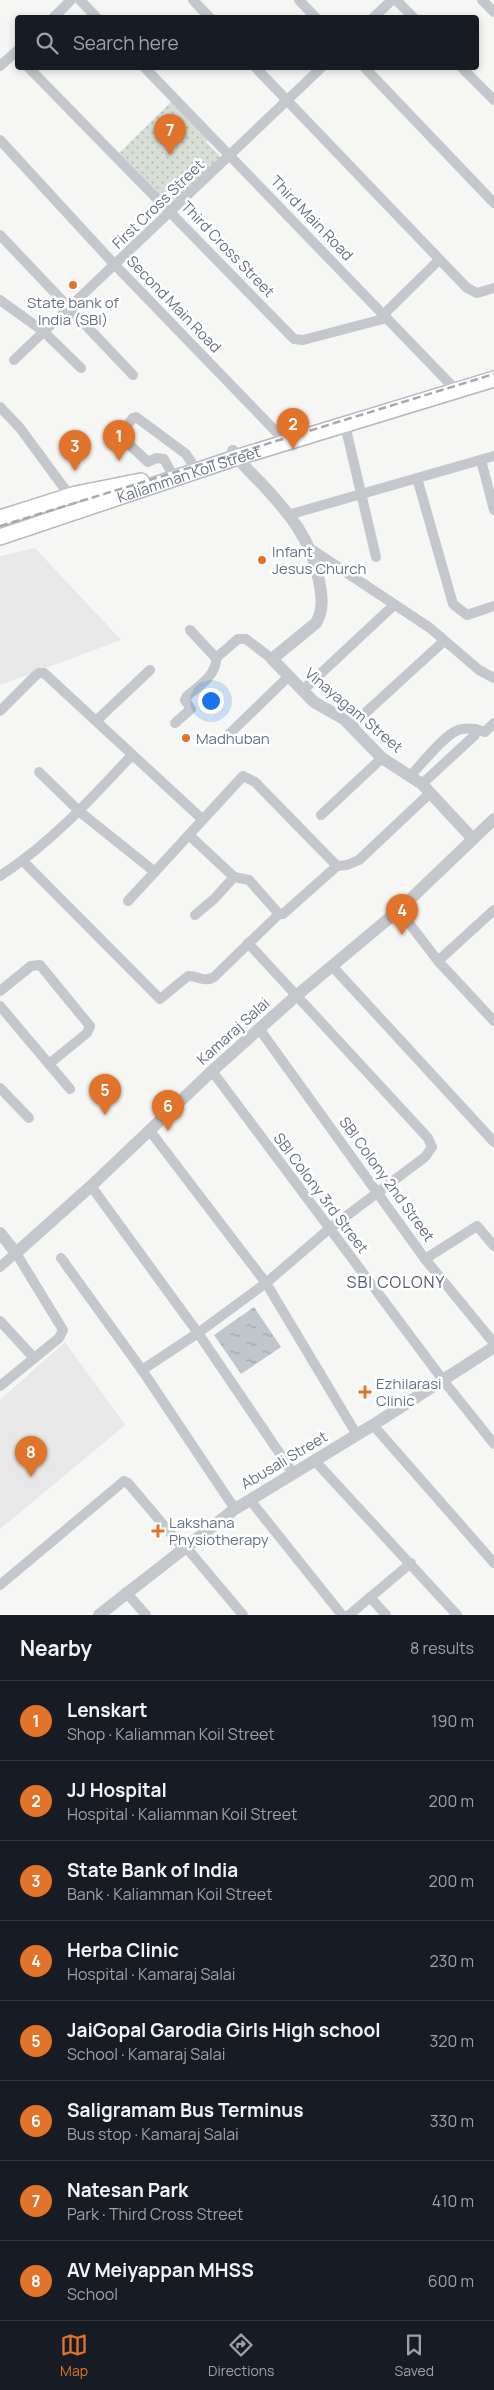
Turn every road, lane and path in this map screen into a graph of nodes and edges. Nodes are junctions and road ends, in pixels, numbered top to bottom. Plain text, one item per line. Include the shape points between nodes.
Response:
1 (71, 0) edge
2 (80, 0) edge
3 (193, 0) edge
4 (299, 0) edge
5 (392, 0) edge
6 (396, 0) edge
7 (482, 0) edge
8 (494, 12) edge
9 (55, 15) edge
10 (94, 15) edge
11 (207, 15) edge
12 (313, 15) edge
13 (376, 15) edge
14 (411, 15) edge
15 (15, 54) edge
16 (0, 66) edge
17 (31, 70) edge
18 (148, 70) edge
19 (258, 70) edge
20 (319, 70) edge
21 (367, 70) edge
22 (464, 70) edge
23 (492, 95) edge
24 (288, 102) junction
25 (0, 140) edge
26 (230, 155) junction
27 (494, 203) edge
28 (171, 211) junction
29 (0, 235) edge
30 (439, 260) junction
31 (115, 265) junction
32 (494, 288) edge
33 (2, 305) edge
34 (70, 308) junction
35 (385, 316) junction
36 (42, 331) junction
37 (14, 360) dead end
38 (81, 368) dead end
39 (494, 371) edge
40 (133, 374) dead end
41 (494, 379) edge
42 (453, 387) junction
43 (0, 407) edge
44 (344, 425) junction
45 (284, 440) junction
46 (235, 454) junction
47 (494, 456) edge
48 (481, 460) junction
49 (193, 465) junction
50 (171, 472) junction
51 (417, 478) junction
52 (361, 494) junction
53 (70, 496) junction
54 (494, 510) edge
55 (288, 514) junction
56 (0, 518) edge
57 (0, 538) edge
58 (311, 549) junction
59 (376, 557) dead end
60 (394, 605) junction
61 (494, 606) edge
62 (190, 630) dead end
63 (444, 640) junction
64 (216, 658) junction
65 (272, 660) junction
66 (150, 670) dead end
67 (289, 676) junction
68 (494, 678) edge
69 (303, 690) junction
70 (0, 711) edge
71 (97, 720) junction
72 (175, 723) dead end
73 (494, 723) edge
74 (351, 726) junction
75 (476, 729) junction
76 (224, 740) dead end
77 (132, 755) junction
78 (382, 758) junction
79 (39, 772) dead end
80 (410, 776) junction
81 (422, 784) junction
82 (429, 794) junction
83 (80, 812) junction
84 (321, 815) dead end
85 (202, 819) junction
86 (494, 820) edge
87 (188, 835) junction
88 (473, 839) junction
89 (23, 861) junction
90 (337, 866) junction
91 (155, 872) junction
92 (0, 876) edge
93 (234, 877) junction
94 (128, 901) dead end
95 (399, 910) junction
96 (493, 912) edge
97 (279, 914) junction
98 (194, 915) dead end
99 (248, 943) junction
100 (438, 960) junction
101 (332, 966) junction
102 (0, 991) edge
103 (296, 996) junction
104 (0, 1006) edge
105 (494, 1021) edge
106 (260, 1030) junction
107 (49, 1064) junction
108 (212, 1071) junction
109 (0, 1088) edge
110 (70, 1089) dead end
111 (29, 1118) dead end
112 (150, 1131) junction
113 (494, 1142) edge
114 (91, 1186) junction
115 (379, 1192) junction
116 (329, 1229) junction
117 (0, 1233) edge
118 (494, 1246) edge
119 (16, 1253) junction
120 (61, 1258) dead end
121 (425, 1259) junction
122 (0, 1267) edge
123 (266, 1283) junction
124 (0, 1321) edge
125 (198, 1333) junction
126 (494, 1345) edge
127 (34, 1358) junction
128 (142, 1370) junction
129 (443, 1380) junction
130 (0, 1385) edge
131 (373, 1425) junction
132 (356, 1435) junction
133 (494, 1444) edge
134 (315, 1461) junction
135 (293, 1473) junction
136 (250, 1500) junction
137 (234, 1509) junction
138 (184, 1547) junction
139 (411, 1563) junction
140 (494, 1563) edge
141 (0, 1585) edge
142 (126, 1592) junction
143 (370, 1598) junction
144 (99, 1615) edge
145 (146, 1615) edge
146 (243, 1615) edge
147 (342, 1615) edge
148 (349, 1615) edge
149 (386, 1615) edge
150 (457, 1615) edge

1 - 9 street
2 - 10 street
3 - 11 street
4 - 12 street
5 - 13 street
6 - 14 street
7 - 8 street
15 - 16 street
17 - 28 street, Third Cross Street
18 - 26 street, Third Main Road
19 - 24 street
20 - 24 street, First Cross Street
21 - 27 street
22 - 23 street
24 - 26 street, First Cross Street
24 - 30 street
25 - 31 street, Second Main Road
26 - 28 street, First Cross Street
26 - 35 street, Third Main Road
28 - 31 street, First Cross Street
28 - 35 street, Third Cross Street via 294,340
29 - 34 street
30 - 32 street via 477,293
30 - 35 street
31 - 34 street, First Cross Street
31 - 45 street, Second Main Road
33 - 36 street
34 - 36 street, First Cross Street
34 - 40 street
35 - 42 street, Third Main Road
36 - 37 street, First Cross Street
36 - 38 street
39 - 42 main road, Kaliamman Koil Street
41 - 42 main road, Kaliamman Koil Street
42 - 44 main road, Kaliamman Koil Street
42 - 45 main road, Kaliamman Koil Street
43 - 53 street via 20,428
44 - 45 main road, Kaliamman Koil Street
44 - 52 street
45 - 46 main road, Kaliamman Koil Street
46 - 49 main road, Kaliamman Koil Street
46 - 55 street
46 - 57 main road, Kaliamman Koil Street
47 - 48 street
48 - 51 street
48 - 54 street
49 - 50 main road, Kaliamman Koil Street
49 - 50 street via 186,454 136,417 133,418 119,435 148,462 156,458 164,460
50 - 53 main road, Kaliamman Koil Street
51 - 52 street
51 - 61 street via 453,604 467,615
52 - 55 street
52 - 59 street
53 - 56 main road, Kaliamman Koil Street
55 - 58 street
58 - 60 street
58 - 65 street via 322,595 321,615
60 - 63 street
60 - 69 street
62 - 64 street
63 - 68 street via 479,670
63 - 74 street
64 - 65 street via 242,638
64 - 72 street via 215,670 186,698 191,709
65 - 67 street, Vinayagam Street
66 - 71 street
67 - 69 street, Vinayagam Street
67 - 76 street
69 - 74 street, Vinayagam Street via 314,702 330,709
70 - 71 street via 39,673 48,676
71 - 77 street
73 - 75 street via 485,732
74 - 78 street, Vinayagam Street
75 - 80 street via 459,729 452,733
75 - 81 street via 475,735
77 - 83 street
77 - 85 street
78 - 80 street, Vinayagam Street
78 - 84 street
79 - 83 street
80 - 81 street, Vinayagam Street
81 - 82 street, Vinayagam Street
82 - 88 street, Vinayagam Street
82 - 90 street via 358,860
83 - 89 street
83 - 91 street
85 - 87 street
85 - 90 street via 239,778 251,778
86 - 88 street, Kamaraj Salai
87 - 91 street
87 - 93 street
88 - 95 street, Kamaraj Salai
89 - 92 street
89 - 99 street via 160,999 188,976 203,980 214,977
90 - 97 street via 283,914
91 - 94 street
93 - 97 street via 249,880
93 - 98 street
95 - 100 street
95 - 101 street, Kamaraj Salai
96 - 100 street
97 - 99 street
99 - 103 street
100 - 105 street
101 - 103 street, Kamaraj Salai
101 - 113 street
102 - 107 street via 31,966 40,965 90,1026 87,1033
103 - 106 street, Kamaraj Salai
103 - 115 street via 428,1138 432,1147 425,1157
104 - 107 street
106 - 108 street, Kamaraj Salai
106 - 115 street, SBI Colony 2nd Street
107 - 110 street
108 - 112 street, Kamaraj Salai
108 - 116 street, SBI Colony 3rd Street
109 - 111 street
112 - 114 street, Kamaraj Salai
112 - 123 street
114 - 119 street, Kamaraj Salai
114 - 125 street
115 - 116 street
115 - 121 street, SBI Colony 2nd Street
116 - 123 street
116 - 129 street, SBI Colony 3rd Street
117 - 119 street
118 - 121 street via 477,1226
119 - 122 street
119 - 127 street via 63,1330 61,1336
120 - 128 street
121 - 126 street, SBI Colony 2nd Street
123 - 125 street
123 - 132 street
124 - 127 street
125 - 128 street
125 - 135 street
126 - 129 street, Abusali Street
127 - 130 street
128 - 137 street
129 - 131 street, Abusali Street
129 - 133 street, SBI Colony 3rd Street
131 - 132 street, Abusali Street
131 - 140 street
132 - 134 street, Abusali Street
134 - 135 street, Abusali Street
134 - 139 street
135 - 136 street, Abusali Street
136 - 137 street, Abusali Street
136 - 147 street
137 - 138 street, Abusali Street
138 - 141 street via 124,1481
138 - 142 street, Abusali Street
138 - 146 street
139 - 143 street
139 - 150 street
142 - 144 street, Abusali Street
142 - 145 street
143 - 148 street
143 - 149 street

